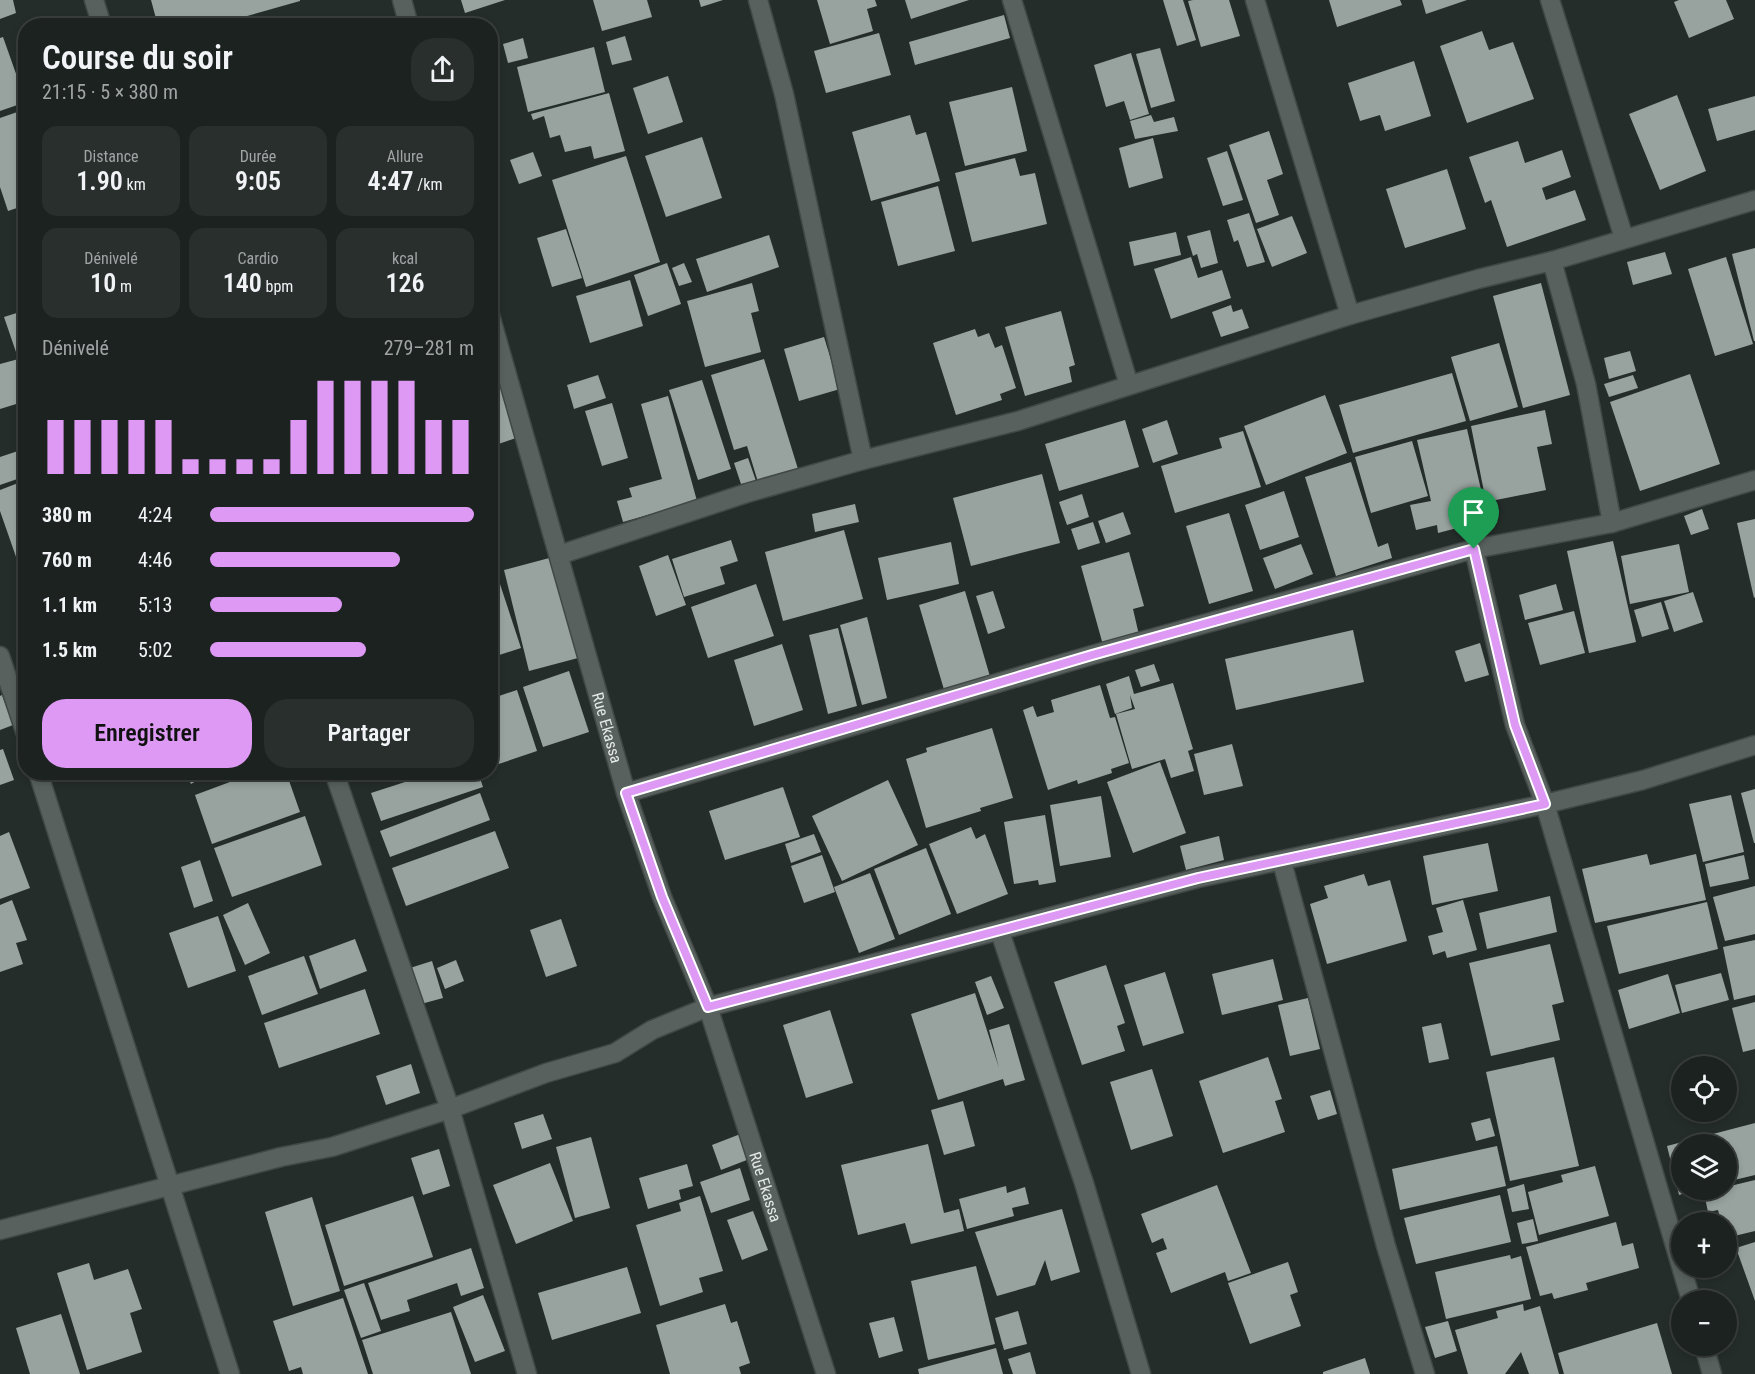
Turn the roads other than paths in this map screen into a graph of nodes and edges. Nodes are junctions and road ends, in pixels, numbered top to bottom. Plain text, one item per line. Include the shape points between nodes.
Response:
1 (94, 0) edge
2 (402, 0) edge
3 (758, 0) edge
4 (1012, 0) edge
5 (1255, 0) edge
6 (1550, 0) edge
7 (100, 18) edge
8 (407, 18) edge
9 (1755, 200) edge
10 (1624, 238) junction
11 (1552, 261) junction
12 (1350, 315) junction
13 (498, 343) edge
14 (1129, 385) junction
15 (863, 460) junction
16 (1755, 480) edge
17 (1612, 523) junction
18 (1474, 549) junction
19 (559, 555) junction
20 (0, 656) edge
21 (18, 710) edge
22 (1755, 745) edge
23 (41, 780) edge
24 (337, 780) edge
25 (626, 793) junction
26 (1545, 804) junction
27 (1282, 862) junction
28 (999, 932) junction
29 (708, 1007) junction
30 (450, 1109) junction
31 (172, 1188) junction
32 (0, 1230) edge
33 (1687, 1290) edge
34 (1707, 1356) edge
35 (230, 1374) edge
36 (528, 1374) edge
37 (826, 1374) edge
38 (1141, 1374) edge
39 (1425, 1374) edge
40 (1712, 1374) edge

1 - 7 street
2 - 8 street
3 - 15 street via 784,94
4 - 14 street
5 - 12 street
6 - 10 street
9 - 10 street
10 - 11 street
11 - 12 street
11 - 17 street via 1586,384
12 - 14 street
13 - 19 street, Rue Ekassa
14 - 15 street via 1018,421
15 - 19 street via 747,493
16 - 17 street
17 - 18 street
18 - 25 street via 1092,655
18 - 26 street via 1515,725
19 - 25 street, Rue Ekassa
20 - 21 street
22 - 26 street via 1643,780
23 - 31 street
24 - 30 street
25 - 29 street, Rue Ekassa via 662,897
26 - 27 street
26 - 33 street
27 - 28 street via 1198,878
27 - 39 street via 1386,1246
28 - 29 street
28 - 38 street via 1084,1184
29 - 30 street via 652,1029 615,1053 546,1073
29 - 37 street, Rue Ekassa
30 - 31 street via 332,1147
30 - 36 street
31 - 32 street
31 - 35 street
34 - 40 street

